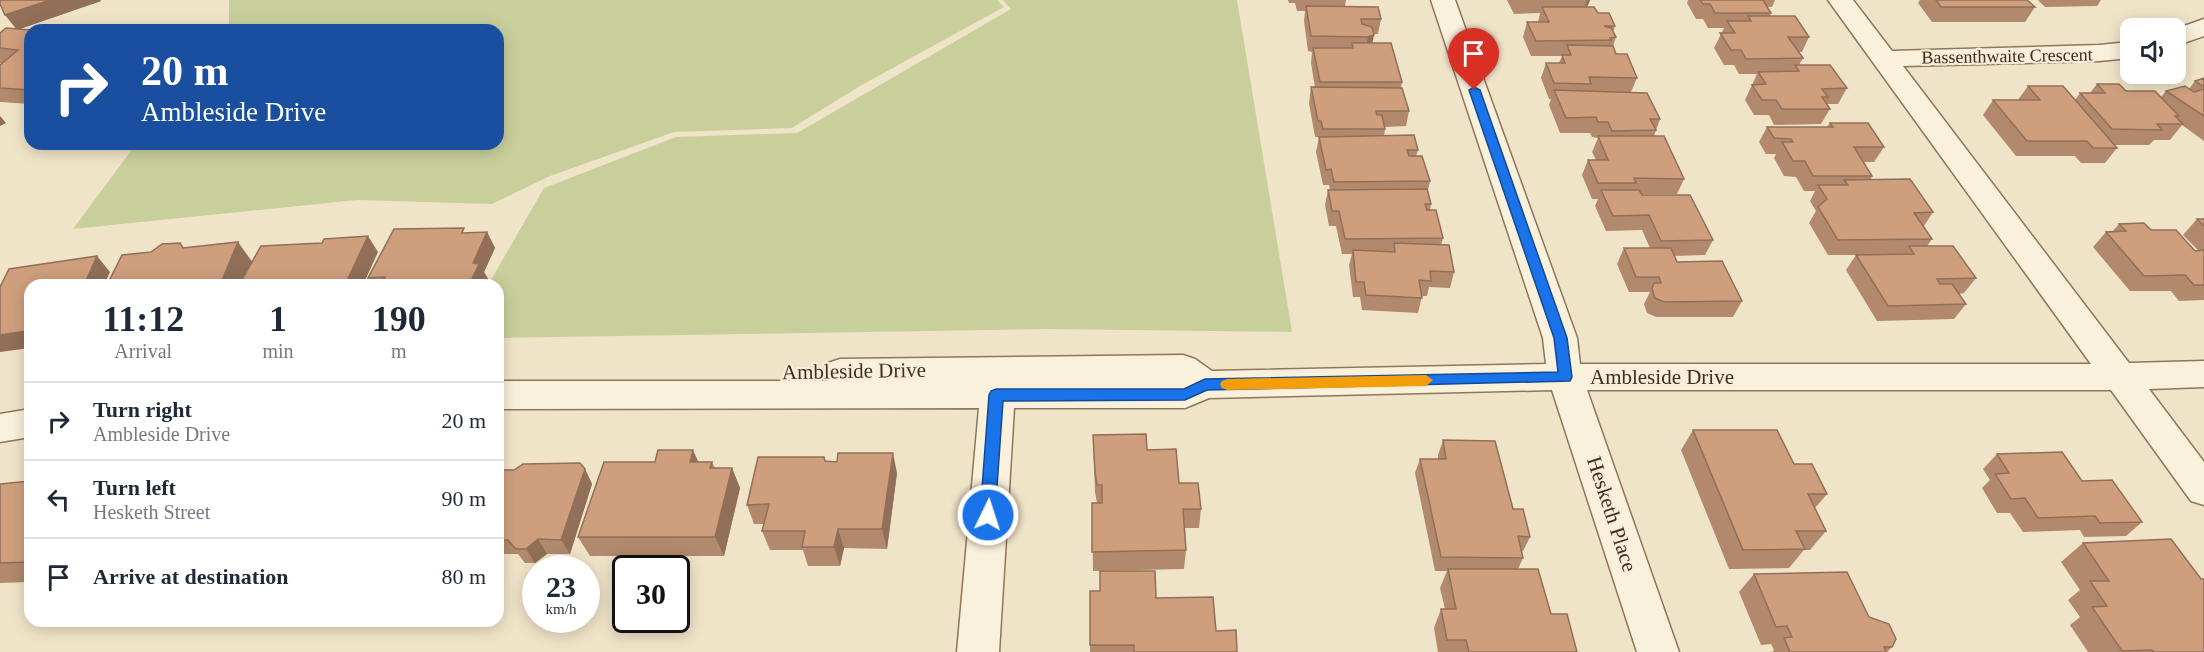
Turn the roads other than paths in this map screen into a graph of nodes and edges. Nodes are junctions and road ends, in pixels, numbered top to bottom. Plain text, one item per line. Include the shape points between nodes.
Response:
1 (1443, 0) edge
2 (1840, 0) edge
3 (2204, 27) edge
4 (2186, 34) edge
5 (2120, 51) edge
6 (1884, 59) junction
7 (2204, 374) edge
8 (504, 376) edge
9 (1565, 377) junction
10 (2120, 377) junction
11 (998, 382) junction
12 (538, 383) junction
13 (504, 393) edge
14 (24, 424) edge
15 (0, 428) edge
16 (2204, 490) edge
17 (978, 652) edge
18 (1658, 652) edge

1 - 9 street, Hesketh Place via 1560,338
2 - 6 street
3 - 4 street
5 - 6 street, Bassenthwaite Crescent
6 - 10 street
7 - 10 street, Ambleside Drive
8 - 12 street, Ambleside Drive
9 - 10 street, Ambleside Drive
9 - 11 street, Ambleside Drive via 1195,390
9 - 18 street, Hesketh Place
10 - 16 street
11 - 12 street, Ambleside Drive
11 - 17 street
12 - 13 street, Ambleside Drive
14 - 15 street

